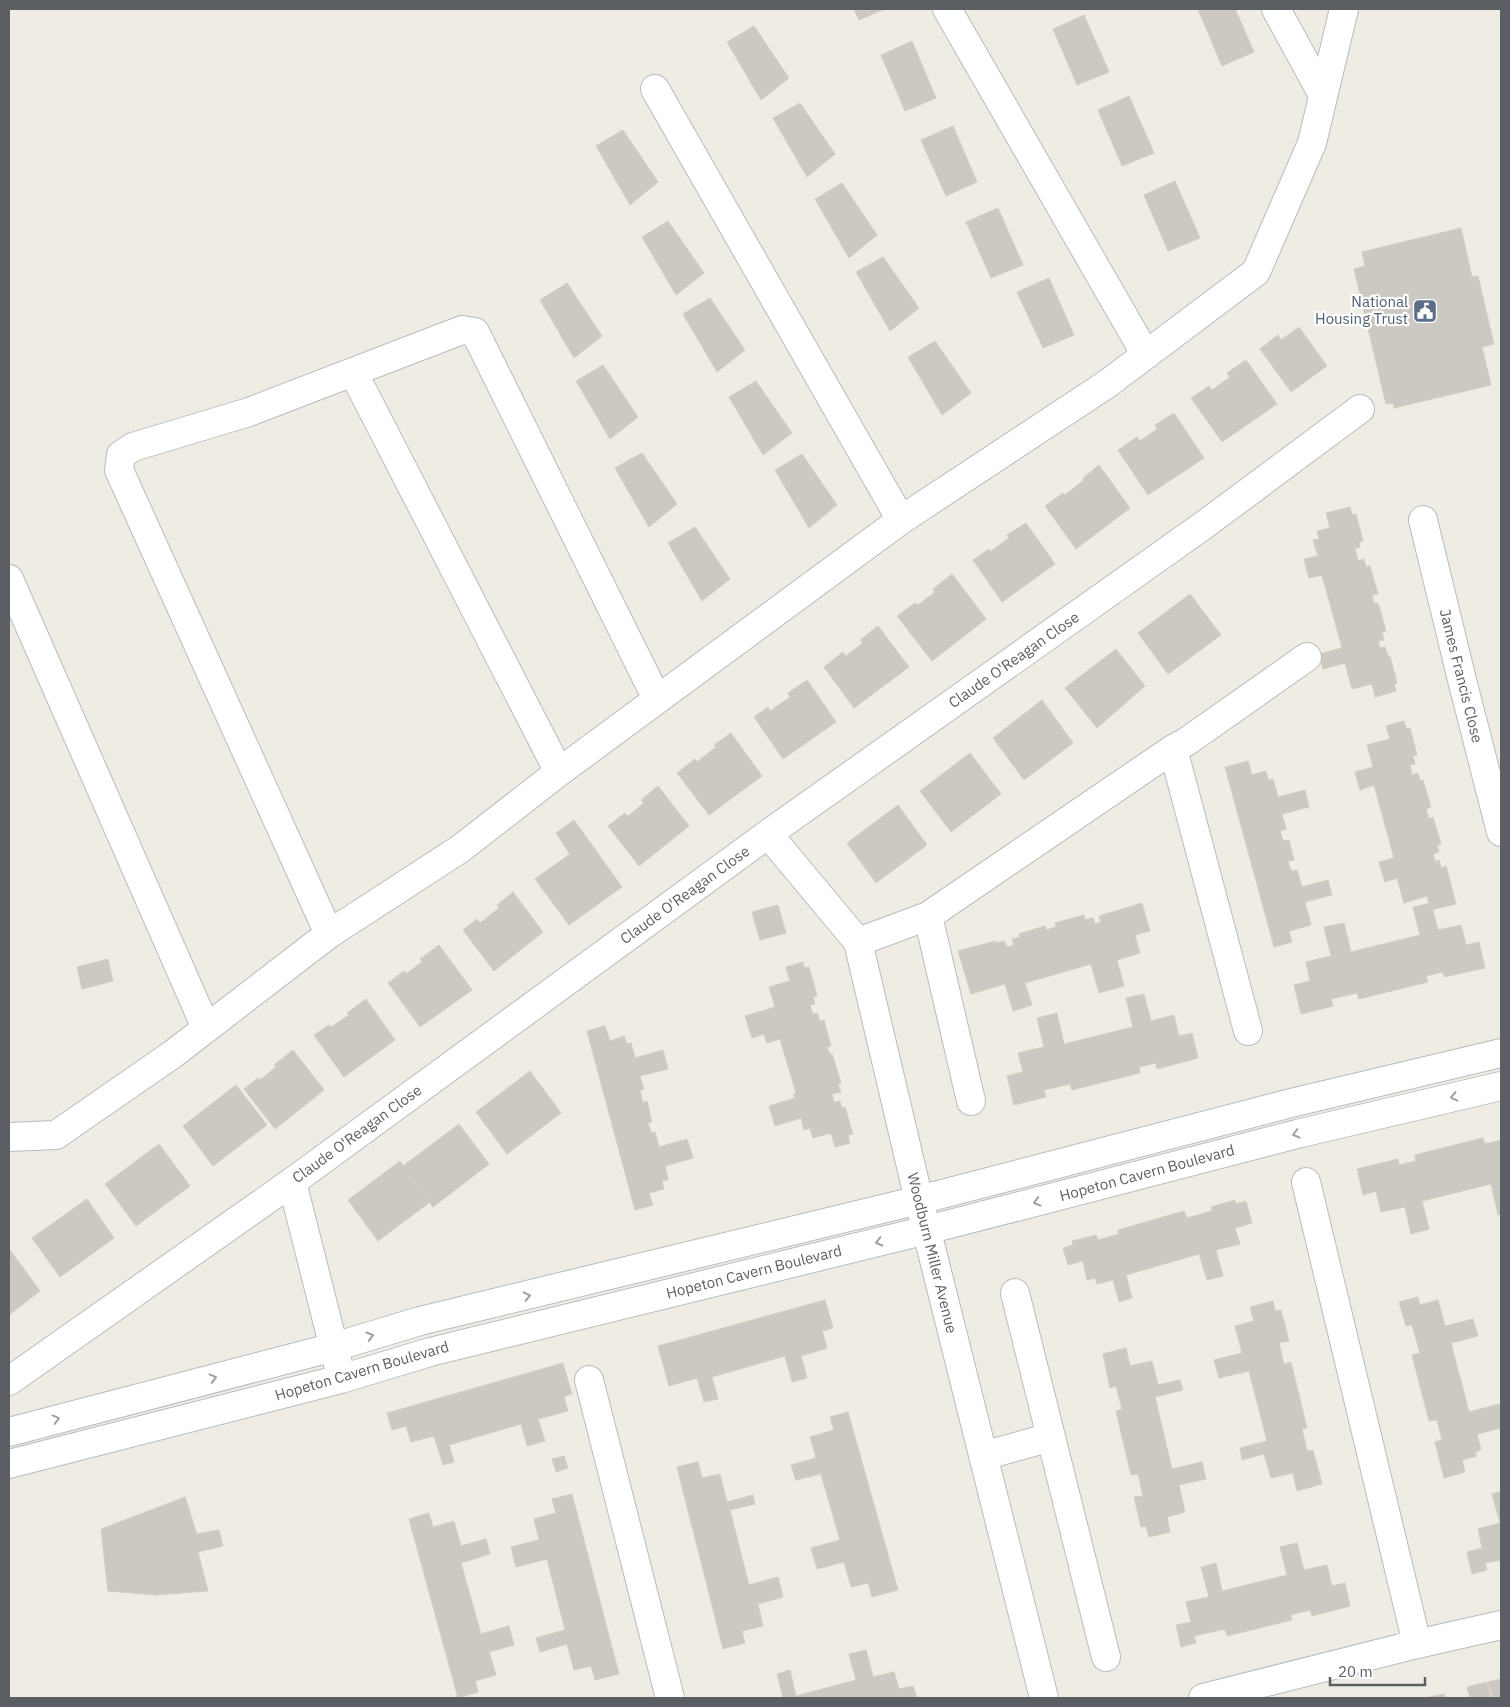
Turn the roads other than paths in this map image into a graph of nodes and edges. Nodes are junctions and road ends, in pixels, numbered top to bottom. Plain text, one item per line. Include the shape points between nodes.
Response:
1 (947, 9) edge
2 (1276, 9) edge
3 (1344, 9) edge
4 (655, 90) dead end
5 (1323, 95) junction
6 (1146, 355) junction
7 (353, 372) junction
8 (1360, 409) dead end
9 (901, 520) junction
10 (1424, 520) dead end
11 (9, 579) edge
12 (1307, 657) dead end
13 (656, 699) junction
14 (1172, 748) junction
15 (559, 772) junction
16 (1501, 832) edge
17 (768, 834) junction
18 (928, 916) junction
19 (329, 934) junction
20 (858, 942) junction
21 (206, 1028) junction
22 (1248, 1031) dead end
23 (1501, 1053) edge
24 (1501, 1086) edge
25 (971, 1101) dead end
26 (9, 1137) edge
27 (292, 1182) junction
28 (1306, 1182) dead end
29 (918, 1200) junction
30 (927, 1230) junction
31 (1015, 1293) dead end
32 (334, 1347) junction
33 (341, 1379) junction
34 (589, 1380) dead end
35 (9, 1381) edge
36 (9, 1432) edge
37 (1052, 1437) junction
38 (983, 1456) junction
39 (9, 1464) edge
40 (1501, 1625) edge
41 (1417, 1644) junction
42 (1106, 1658) dead end
43 (670, 1698) edge
44 (1044, 1698) edge
45 (1203, 1698) edge

1 - 6 street
2 - 5 street
3 - 5 street
4 - 9 street
5 - 6 street via 1312,143 1256,272
6 - 9 street
7 - 13 street via 462,330 475,332
7 - 15 street
7 - 19 street via 249,412 133,447 121,455 119,470
8 - 17 street, Claude O'Reagan Close via 1204,525
9 - 13 street
10 - 16 street, James Francis Close
11 - 21 street
12 - 14 street via 1186,742
13 - 15 street
14 - 18 street
14 - 22 street
15 - 19 street via 460,848
17 - 20 street, Woodburn Miller Avenue
17 - 27 street, Claude O'Reagan Close
18 - 20 street
18 - 25 street
19 - 21 street
20 - 29 street, Woodburn Miller Avenue
21 - 26 street via 56,1134
23 - 29 street, Hopeton Cavern Boulevard via 1291,1103
24 -> 30 street, Hopeton Cavern Boulevard via 1301,1133
27 - 32 street
27 - 35 street, Claude O'Reagan Close
28 - 41 street
29 - 30 street, Woodburn Miller Avenue
32 -> 29 street, Hopeton Cavern Boulevard via 420,1321
30 -> 33 street, Hopeton Cavern Boulevard via 430,1352
30 - 38 street, Woodburn Miller Avenue
31 - 37 street
32 - 33 street
36 -> 32 street, Hopeton Cavern Boulevard
33 - 39 street, Hopeton Cavern Boulevard
34 - 43 street
37 - 38 street
37 - 42 street
38 - 44 street, Woodburn Miller Avenue
40 - 41 street
41 - 45 street

